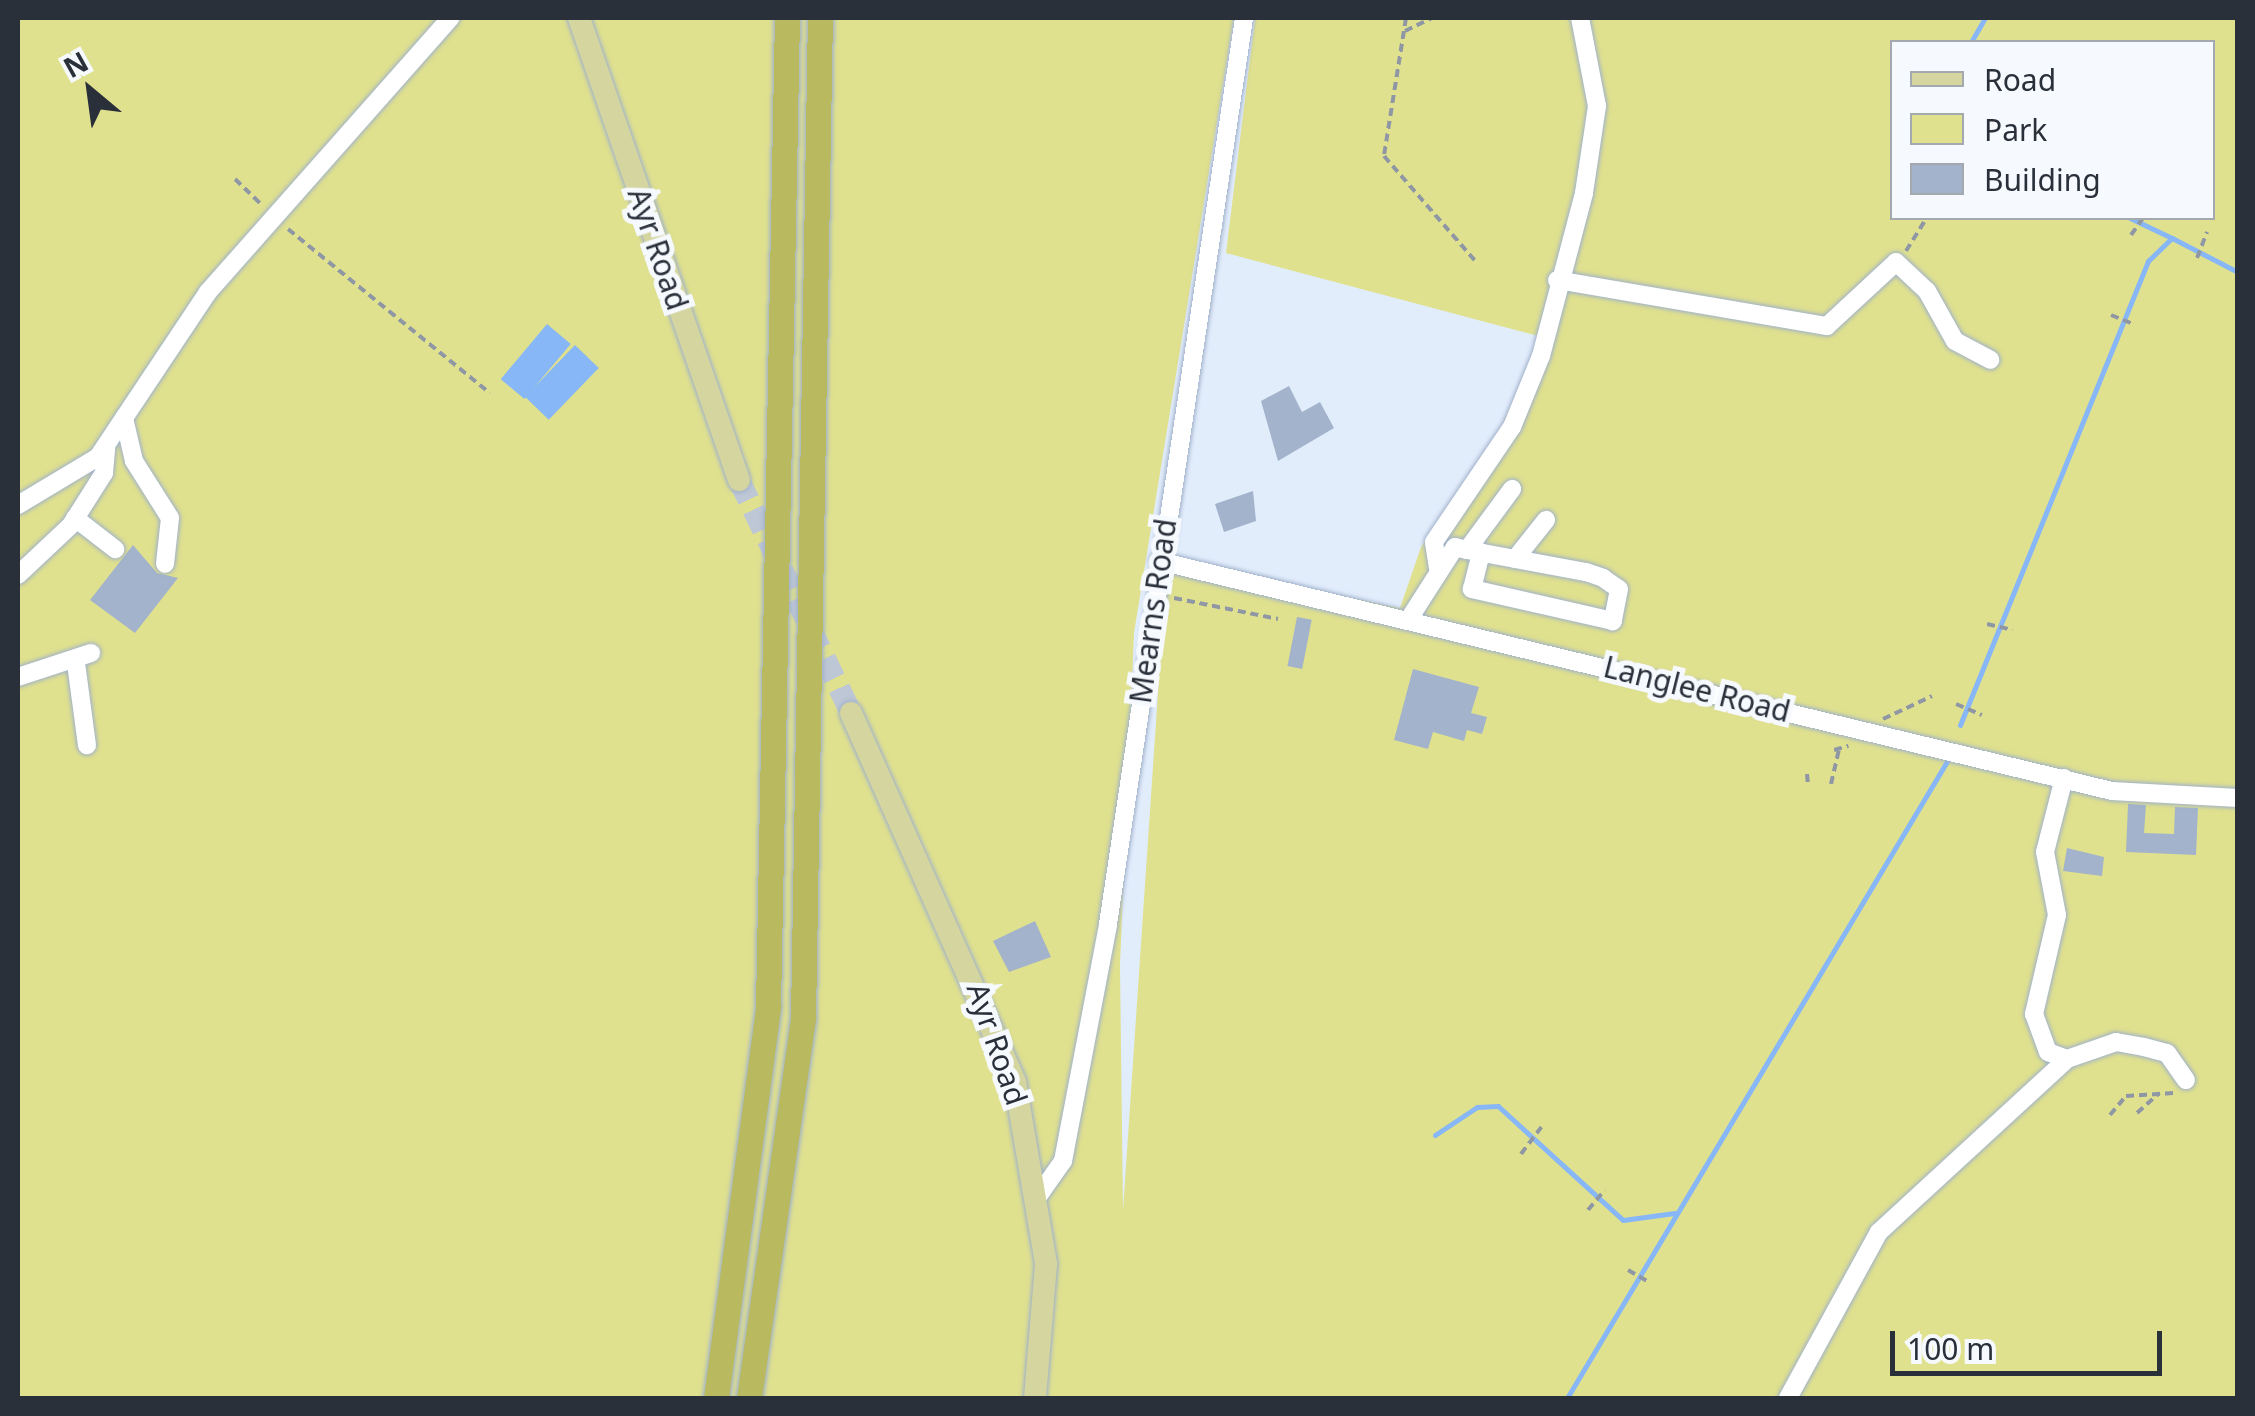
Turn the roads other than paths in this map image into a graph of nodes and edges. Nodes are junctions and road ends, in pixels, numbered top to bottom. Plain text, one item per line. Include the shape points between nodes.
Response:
1 (450, 18) edge
2 (579, 18) edge
3 (787, 18) edge
4 (820, 18) edge
5 (1244, 18) edge
6 (1580, 18) edge
7 (1557, 280) junction
8 (1990, 360) dead end
9 (124, 418) junction
10 (106, 448) junction
11 (739, 480) tunnel mouth
12 (1512, 489) dead end
13 (18, 505) edge
14 (76, 518) junction
15 (1546, 520) dead end
16 (116, 548) dead end
17 (1474, 551) junction
18 (1576, 552) dead end
19 (1515, 559) junction
20 (1159, 561) junction
21 (165, 564) dead end
22 (1438, 568) junction
23 (1565, 568) junction
24 (18, 575) edge
25 (1409, 619) junction
26 (18, 677) edge
27 (850, 713) tunnel mouth
28 (87, 745) dead end
29 (2064, 778) junction
30 (2238, 798) edge
31 (2068, 1059) junction
32 (2186, 1083) road end
33 (1039, 1196) junction
34 (716, 1398) edge
35 (749, 1398) edge
36 (1035, 1398) edge
37 (1788, 1398) edge

1 - 9 street via 208,292
2 - 11 main road, Ayr Road
3 - 34 highway via 768,1006
4 - 35 highway via 803,1018
5 - 20 street, Mearns Road
6 - 7 street via 1592,52 1594,147
7 - 8 street via 1827,326 1896,262 1927,291 1956,341
7 - 22 street via 1512,427 1434,542
9 - 10 street
9 - 21 street via 134,462 170,518
10 - 13 street
10 - 14 street via 104,473
12 - 17 street
14 - 16 street
14 - 24 street
15 - 19 street
17 - 19 street
17 - 22 street via 1455,547
17 - 23 street via 1472,589 1613,621 1619,589
18 - 23 street
19 - 23 street
20 - 25 street, Langlee Road
20 - 33 street, Mearns Road via 1062,1161
22 - 25 street
25 - 29 street, Langlee Road
26 - 28 street via 83,658
27 - 33 main road, Ayr Road via 986,1004 1015,1082
29 - 30 street, Langlee Road via 2156,797
29 - 31 street via 2045,852 2058,915 2034,1014 2048,1052
31 - 32 street via 2105,1044 2144,1047 2166,1053
31 - 37 street via 1879,1232
33 - 36 main road, Ayr Road via 1046,1264

